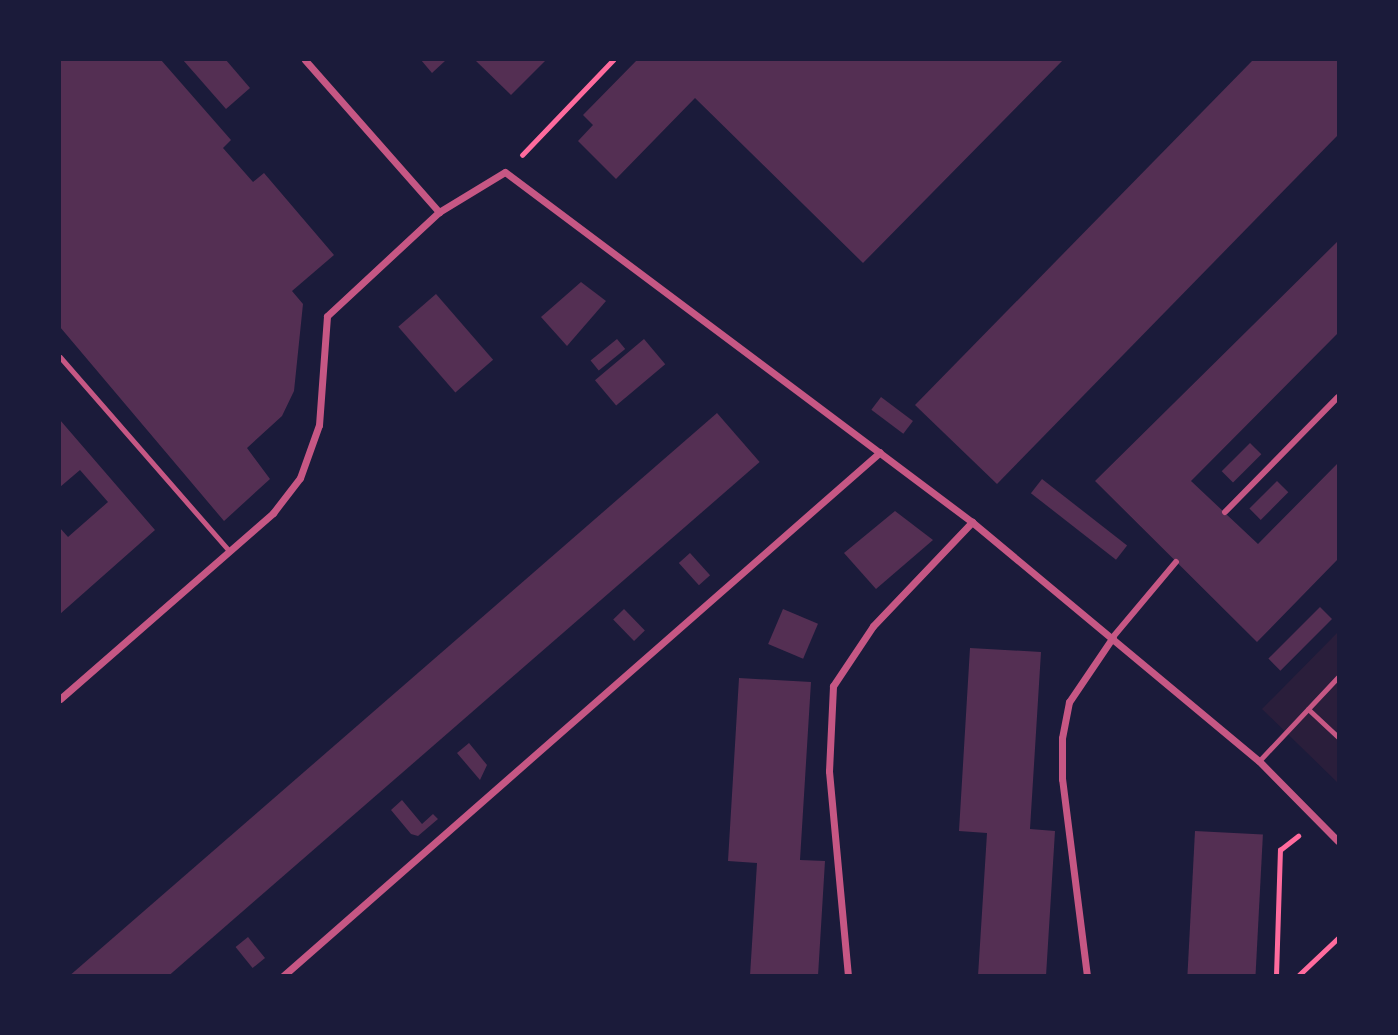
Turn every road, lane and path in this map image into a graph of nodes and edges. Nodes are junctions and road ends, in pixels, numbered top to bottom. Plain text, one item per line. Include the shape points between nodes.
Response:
1 (305, 60) edge
2 (613, 60) edge
3 (505, 172) junction
4 (439, 212) junction
5 (60, 357) edge
6 (1339, 397) edge
7 (880, 452) junction
8 (1225, 512) dead end
9 (972, 522) junction
10 (229, 551) junction
11 (1176, 562) dead end
12 (1113, 637) junction
13 (1339, 677) edge
14 (60, 699) edge
15 (1308, 709) junction
16 (1339, 737) edge
17 (1259, 761) junction
18 (1317, 820) junction
19 (1339, 841) edge
20 (1339, 938) edge
21 (283, 975) edge
22 (848, 975) edge
23 (1087, 975) edge
24 (1276, 975) edge
25 (1298, 975) edge

1 - 4 street
2 - 3 path
3 - 4 street
3 - 7 street
4 - 10 street via 327,316 319,425 300,478 273,513
5 - 10 lane
6 - 8 street
7 - 9 street
7 - 21 street
9 - 12 street
9 - 22 street via 873,626 833,685 829,771
10 - 14 street
11 - 12 street
12 - 17 street
12 - 23 street via 1069,702 1062,738 1062,779
13 - 15 lane
15 - 16 lane
15 - 17 lane
17 - 18 street
18 - 19 street
18 - 24 path via 1280,850
20 - 25 path

